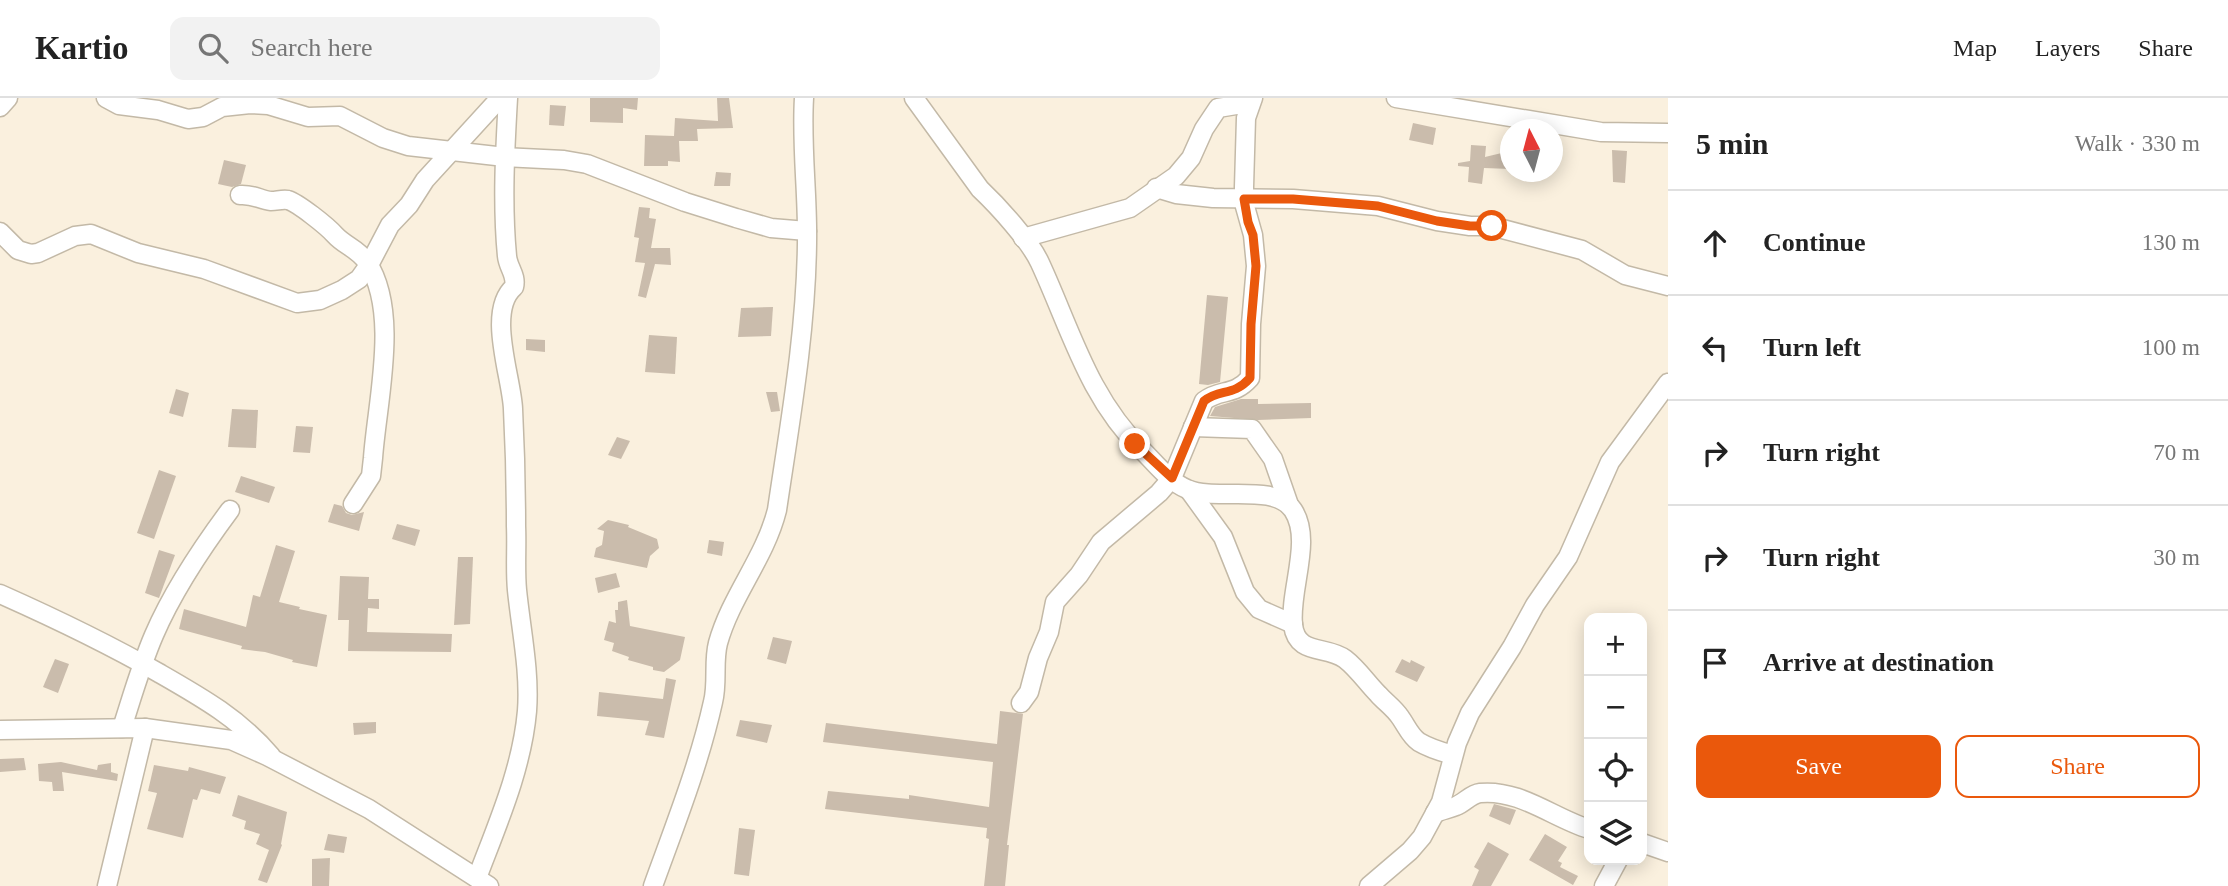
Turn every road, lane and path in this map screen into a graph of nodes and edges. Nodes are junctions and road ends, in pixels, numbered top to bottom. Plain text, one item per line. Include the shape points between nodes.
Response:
1 (8, 98) edge
2 (106, 98) edge
3 (500, 98) edge
4 (508, 98) edge
5 (804, 98) edge
6 (914, 98) edge
7 (1252, 98) edge
8 (1396, 98) edge
9 (0, 107) edge
10 (1668, 133) edge
11 (454, 151) junction
12 (505, 158) junction
13 (1157, 188) junction
14 (240, 195) dead end
15 (1244, 199) junction
16 (807, 231) junction
17 (0, 232) edge
18 (1023, 238) junction
19 (369, 265) junction
20 (1668, 286) edge
21 (1668, 383) edge
22 (1193, 427) junction
23 (1172, 478) junction
24 (1189, 490) junction
25 (353, 504) dead end
26 (1289, 506) junction
27 (230, 510) dead end
28 (0, 593) edge
29 (1293, 624) junction
30 (143, 664) junction
31 (1021, 704) dead end
32 (122, 728) junction
33 (145, 728) junction
34 (0, 730) edge
35 (1453, 755) junction
36 (275, 759) junction
37 (1435, 813) junction
38 (1584, 828) edge
39 (1647, 845) edge
40 (1668, 852) edge
41 (1615, 865) edge
42 (483, 882) edge
43 (107, 886) edge
44 (653, 886) edge
45 (1369, 886) edge
46 (1604, 886) edge

1 - 9 street
2 - 11 street via 119,105 187,119 222,107 268,105 308,117 340,116 400,144
3 - 11 street
4 - 12 street
5 - 16 street
6 - 18 street via 980,190
7 - 13 street via 1218,108 1191,158 1176,176
7 - 15 street via 1246,118
8 - 10 street via 1601,132
11 - 12 street
11 - 19 street via 390,225
12 - 16 street via 587,164 736,218 771,228
12 - 42 street via 507,256 515,280 503,300 503,347 513,404 517,587 527,710
13 - 15 street via 1176,194
13 - 18 street via 1130,208
14 - 19 street via 291,201 358,250
15 - 20 street via 1378,206 1437,221 1492,226 1582,250 1625,275
15 - 22 street via 1256,266 1250,378 1242,387 1204,401
16 - 44 street via 804,317 777,510 718,644 712,706
17 - 19 street via 18,250 31,254 91,234 297,303 342,290
18 - 23 street via 1040,262 1085,372 1114,420
19 - 25 street via 383,300 384,340 371,477
21 - 35 street via 1610,462 1568,557 1478,698
22 - 23 street
22 - 26 street via 1252,429 1273,459
23 - 24 street
23 - 31 street via 1101,542 1055,602 1049,632
24 - 26 street via 1212,495 1259,494
24 - 29 street via 1223,537 1245,592 1259,609
26 - 29 street via 1300,540
27 - 30 street via 186,575
28 - 30 street
29 - 35 street via 1303,645 1340,656 1355,667 1417,741
30 - 32 street
30 - 36 street via 234,719
32 - 33 street
32 - 34 street
33 - 36 street via 230,740
33 - 43 street
35 - 37 street
36 - 42 street via 369,809
37 - 38 street via 1477,794 1500,794 1517,797
37 - 45 street via 1410,851
39 - 40 street
41 - 46 street

